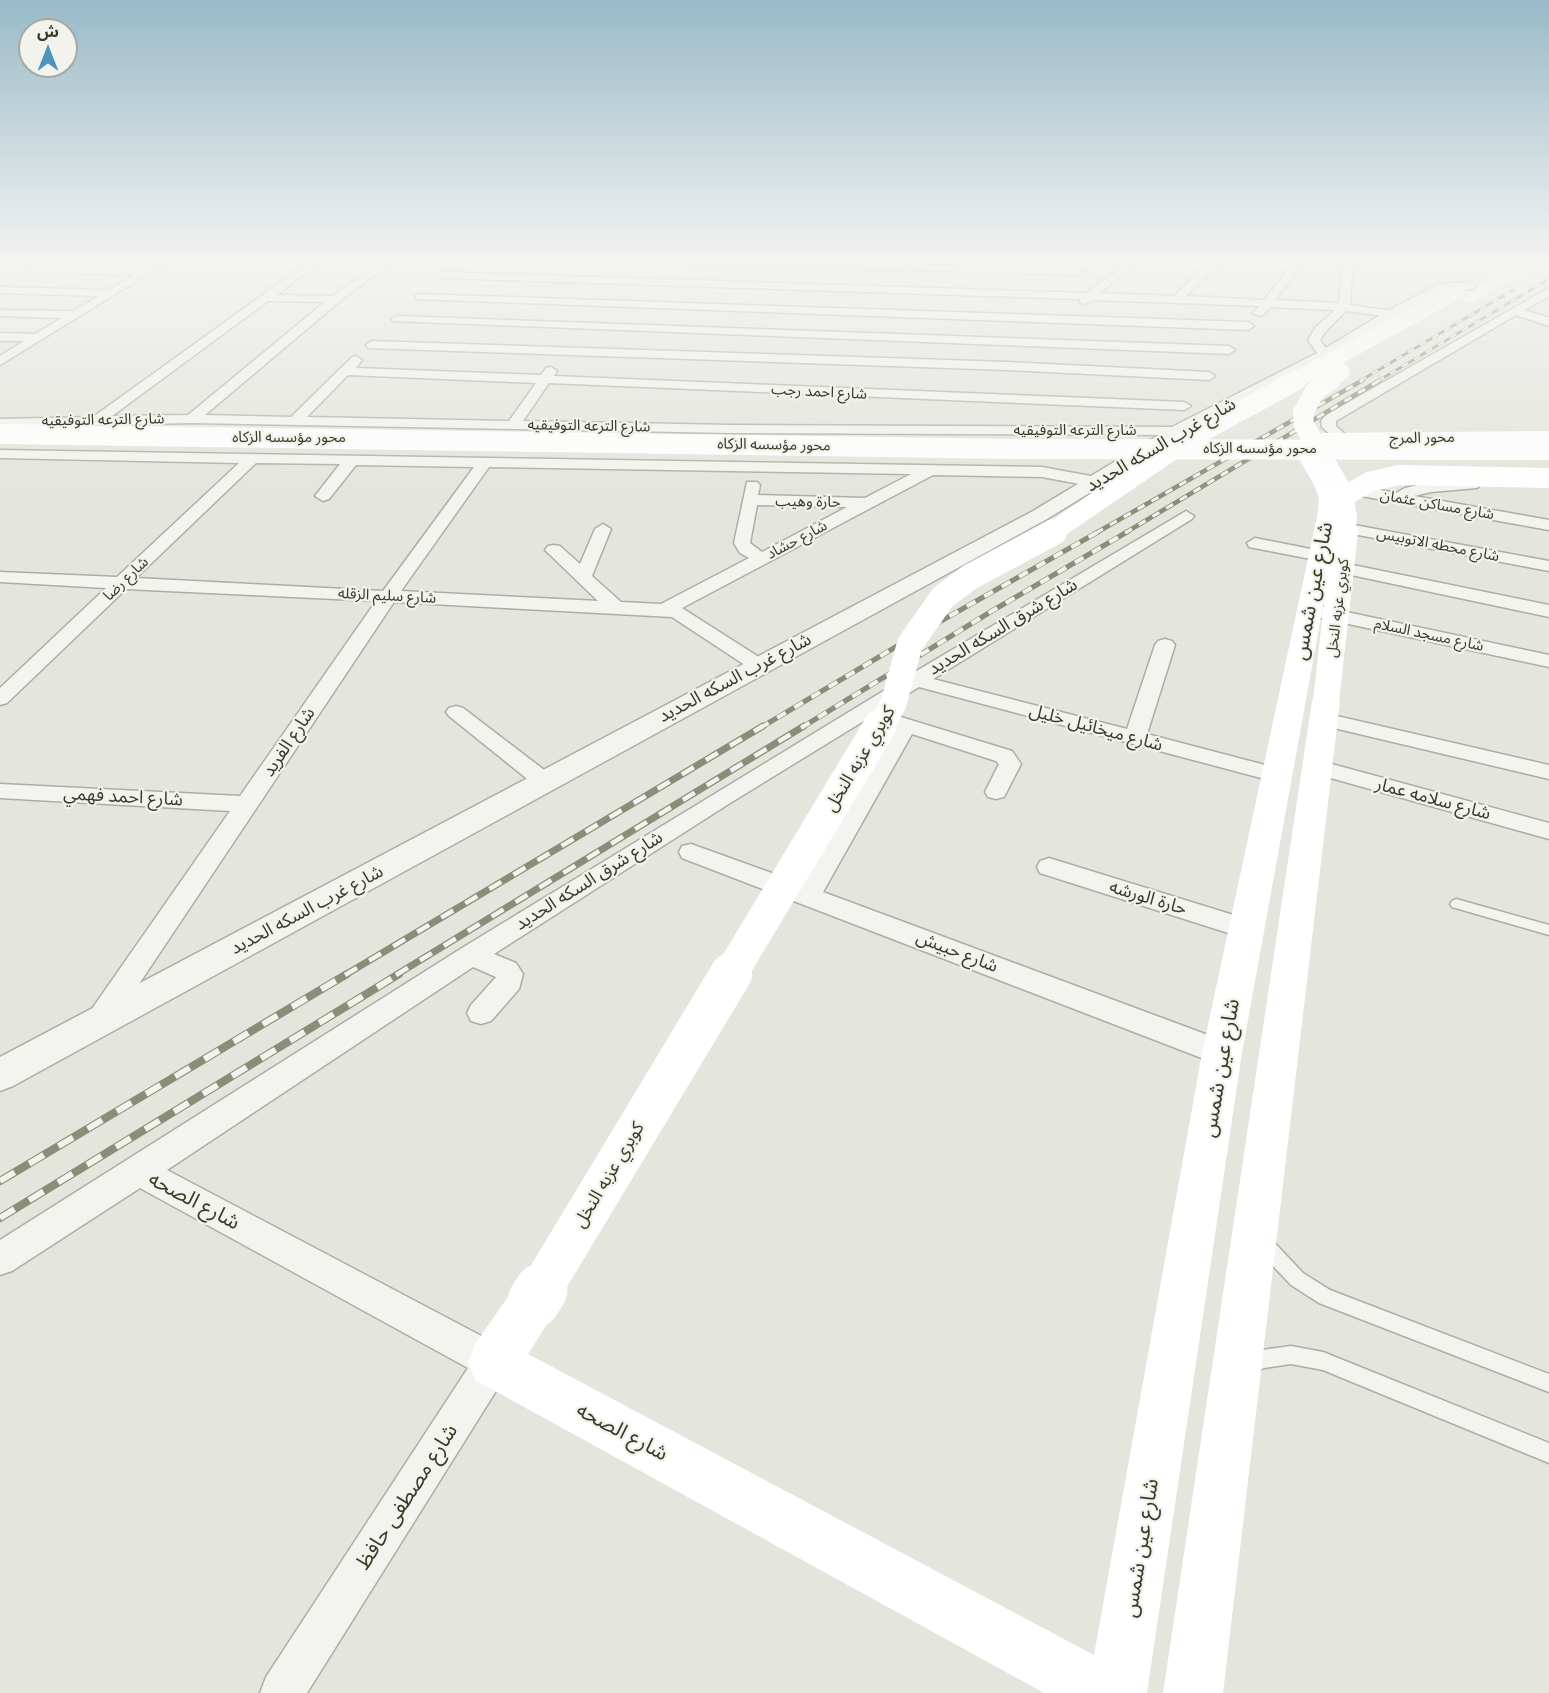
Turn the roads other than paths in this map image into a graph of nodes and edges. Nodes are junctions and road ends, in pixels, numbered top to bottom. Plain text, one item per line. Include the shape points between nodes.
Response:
1 (35, 340) edge
2 (209, 340) edge
3 (287, 340) edge
4 (377, 340) edge
5 (569, 340) edge
6 (748, 340) edge
7 (978, 340) edge
8 (1037, 340) edge
9 (1237, 340) edge
10 (1314, 340) edge
11 (1350, 340) edge
12 (1375, 340) edge
13 (1391, 340) edge
14 (1466, 340) edge
15 (1035, 342) junction
16 (372, 345) junction
17 (562, 352) junction
18 (1325, 355) junction
19 (0, 361) edge
20 (1219, 363) junction
21 (1007, 366) junction
22 (345, 371) junction
23 (740, 378) junction
24 (545, 380) junction
25 (968, 398) junction
26 (1190, 399) junction
27 (192, 419) junction
28 (98, 420) junction
29 (295, 421) junction
30 (0, 423) edge
31 (513, 425) junction
32 (1171, 431) junction
33 (0, 434) edge
34 (1549, 436) edge
35 (1343, 439) junction
36 (0, 445) edge
37 (1549, 450) edge
38 (0, 454) edge
39 (251, 459) junction
40 (1549, 459) edge
41 (351, 461) junction
42 (484, 464) junction
43 (756, 468) junction
44 (930, 470) junction
45 (1549, 478) edge
46 (1096, 482) junction
47 (1549, 487) edge
48 (323, 496) dead end
49 (1398, 498) junction
50 (749, 500) junction
51 (867, 503) junction
52 (1186, 516) dead end
53 (1549, 525) edge
54 (1332, 527) junction
55 (603, 529) dead end
56 (1255, 543) dead end
57 (554, 550) dead end
58 (762, 559) junction
59 (1549, 566) edge
60 (0, 577) edge
61 (583, 577) junction
62 (122, 583) junction
63 (388, 596) junction
64 (616, 608) junction
65 (664, 610) junction
66 (1309, 610) junction
67 (1549, 612) edge
68 (1165, 645) dead end
69 (1549, 661) edge
70 (758, 665) junction
71 (915, 680) junction
72 (0, 699) edge
73 (1325, 710) junction
74 (864, 711) junction
75 (456, 712) dead end
76 (906, 725) junction
77 (1135, 738) junction
78 (1297, 771) junction
79 (1549, 772) edge
80 (544, 782) junction
81 (0, 790) edge
82 (996, 792) dead end
83 (246, 804) junction
84 (1549, 831) edge
85 (691, 852) dead end
86 (1049, 867) dead end
87 (808, 896) junction
88 (1456, 904) dead end
89 (1246, 929) junction
90 (1549, 930) edge
91 (471, 956) junction
92 (481, 1013) dead end
93 (98, 1023) junction
94 (1222, 1053) junction
95 (0, 1075) edge
96 (140, 1171) junction
97 (1255, 1230) junction
98 (0, 1259) edge
99 (534, 1301) joint
100 (493, 1362) junction
101 (1238, 1373) junction
102 (1549, 1383) edge
103 (1549, 1453) edge
104 (282, 1693) edge
105 (1104, 1693) edge
106 (1117, 1693) edge
107 (1194, 1693) edge

1 - 19 street
2 - 28 street
3 - 27 street
4 - 16 street
5 - 17 street
6 - 23 street
7 - 15 street
8 - 15 street
9 - 20 street
10 - 18 street
11 - 18 street, شارع غرب السكه الحديد
12 - 99 main road, كوبري عزبه النخل, bridge via 1187,440 1054,532 970,577 943,597 910,644 893,705
13 - 54 main road, كوبري عزبه النخل, bridge via 1315,391 1303,413 1304,425 1342,491
14 - 35 street via 1332,418 1329,427
15 - 20 street
15 - 21 street
16 - 17 street
16 - 22 street
17 - 23 street
17 - 24 street
18 - 32 street, شارع غرب السكه الحديد
20 - 21 street
20 - 26 street
21 - 23 street
21 - 25 street
22 - 24 street, شارع احمد رجب
22 - 29 street
23 - 24 street, شارع احمد رجب
23 - 25 street, شارع احمد رجب
24 - 31 street
25 - 26 street, شارع احمد رجب
26 - 32 street
27 - 28 street, شارع الترعه التوفيقيه
27 - 29 street, شارع الترعه التوفيقيه
28 - 30 street, شارع الترعه التوفيقيه
29 - 31 street, شارع الترعه التوفيقيه
31 - 32 street, شارع الترعه التوفيقيه
32 - 46 street, شارع غرب السكه الحديد
33 - 37 main road, محور مؤسسه الزكاه, bridge via 1039,449
34 - 35 main road, محور المرج
35 - 54 main road, محور المرج via 1311,441 1304,446
36 - 40 main road, محور مؤسسه الزكاه, bridge via 1066,459
38 - 39 street, شارع الترعه التوفيقيه
39 - 41 street, شارع الترعه التوفيقيه
39 - 62 street, شارع رضا
41 - 42 street, شارع الترعه التوفيقيه
41 - 48 street
42 - 43 street, شارع الترعه التوفيقيه
42 - 63 street, شارع الفريد
43 - 44 street, شارع الترعه التوفيقيه
43 - 50 street
44 - 46 street, شارع الترعه التوفيقيه via 1042,472
44 - 51 street, شارع حشاد
45 - 54 main road, bridge via 1399,476 1364,484 1350,493
46 - 70 street, شارع غرب السكه الحديد
47 - 49 street via 1455,485 1411,491
49 - 53 street, شارع مساكن عثمان
49 - 54 street, شارع مساكن عثمان
50 - 51 street, حارة وهيب
50 - 58 street via 742,543
51 - 58 street, شارع حشاد
52 - 71 street, شارع شرق السكه الحديد
54 - 56 street
54 - 59 street, شارع محطه الاتوبيس
54 - 66 main road, شارع عين شمس
54 - 67 street
54 - 73 main road, كوبري عزبه النخل, bridge
55 - 61 street
57 - 61 street
58 - 65 street, شارع حشاد
60 - 62 street, شارع سليم الزقله
61 - 64 street
62 - 63 street, شارع سليم الزقله
62 - 72 street, شارع رضا
63 - 64 street, شارع سليم الزقله
63 - 83 street, شارع الفريد
64 - 65 street, شارع سليم الزقله
65 - 70 street, شارع سليم الزقله via 677,612
66 - 69 street, شارع مسجد السلام
66 - 78 main road, شارع عين شمس
68 - 77 street
70 - 80 street, شارع غرب السكه الحديد
71 - 74 street, شارع شرق السكه الحديد
71 - 77 street, شارع ميخائيل خليل
73 - 78 main road, شارع عين شمس
73 - 79 street
74 - 76 street
74 - 91 street, شارع شرق السكه الحديد
75 - 80 street
76 - 82 street via 1004,756 1010,764
76 - 87 street
77 - 78 street, شارع ميخائيل خليل
78 - 84 street, شارع سلامه عمار
78 - 89 main road, شارع عين شمس
78 - 97 main road, شارع عين شمس
80 - 93 street, شارع غرب السكه الحديد
81 - 83 street, شارع احمد فهمي
83 - 93 street, شارع الفريد
85 - 87 street, شارع حبيش
86 - 89 street, حارة الورشه
87 - 94 street, شارع حبيش
88 - 90 lane
89 - 94 main road, شارع عين شمس
91 - 92 street via 510,974 510,981
91 - 96 street, شارع شرق السكه الحديد
93 - 95 street, شارع غرب السكه الحديد
94 - 106 main road, شارع عين شمس
96 - 98 street, شارع شرق السكه الحديد
96 - 100 street, شارع الصحه
97 - 101 main road, شارع عين شمس
97 - 102 lane via 1297,1279 1325,1297
99 - 100 main road, شارع مصطفى حافظ
100 - 104 street, شارع مصطفى حافظ
100 - 105 main road, شارع الصحه
101 - 103 lane via 1262,1359 1291,1355 1323,1361
101 - 107 main road, شارع عين شمس

